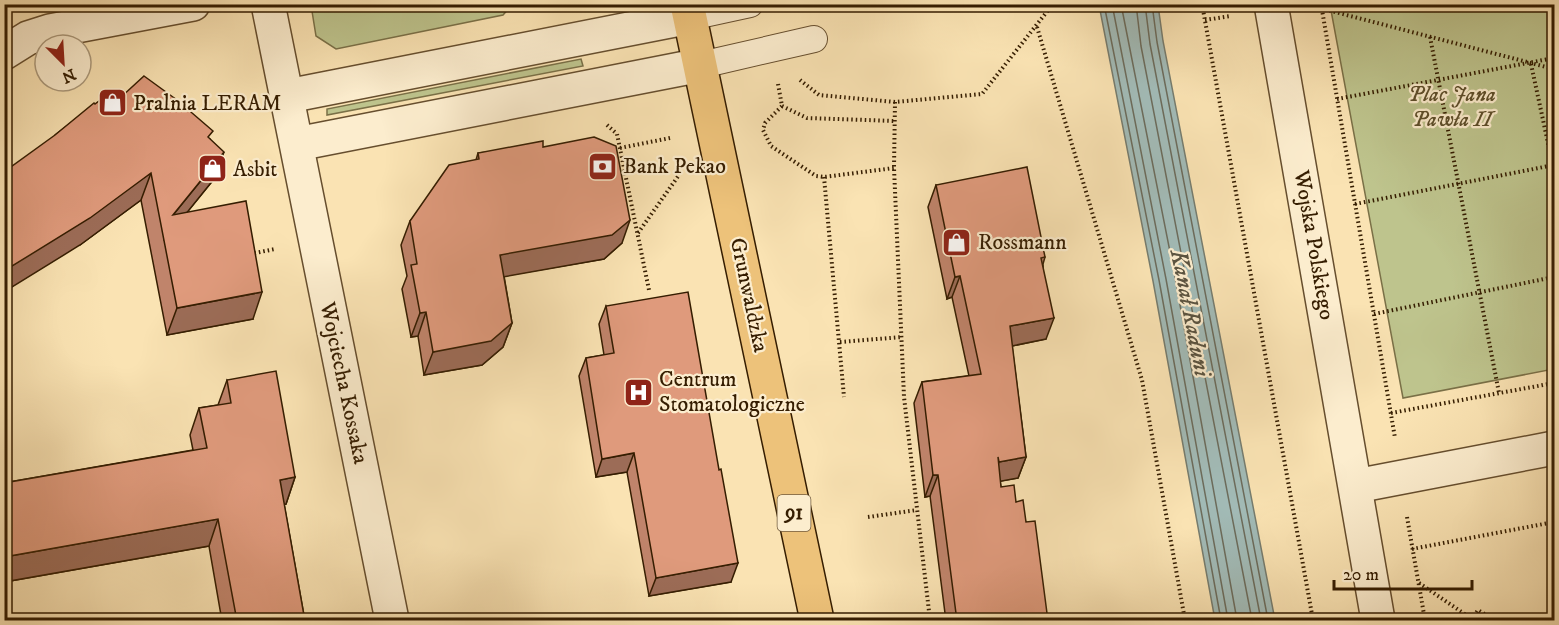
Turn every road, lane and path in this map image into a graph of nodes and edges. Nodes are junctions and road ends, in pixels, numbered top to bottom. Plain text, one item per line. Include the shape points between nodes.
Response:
1 (193, 4) edge
2 (268, 4) edge
3 (750, 4) edge
4 (1053, 4) edge
5 (1202, 4) edge
6 (1271, 4) edge
7 (1305, 4) edge
8 (1321, 6) edge
9 (688, 11) edge
10 (1036, 27) junction
11 (1430, 37) junction
12 (814, 39) dead end
13 (4, 53) edge
14 (1554, 58) edge
15 (1531, 63) junction
16 (701, 65) junction
17 (1554, 69) edge
18 (777, 75) dead end
19 (793, 78) dead end
20 (1439, 81) junction
21 (288, 96) junction
22 (1336, 99) junction
23 (895, 102) junction
24 (782, 106) junction
25 (895, 121) junction
26 (605, 124) dead end
27 (670, 138) dead end
28 (297, 144) junction
29 (620, 148) junction
30 (1554, 165) edge
31 (894, 168) junction
32 (1554, 171) edge
33 (679, 175) dead end
34 (824, 177) junction
35 (1458, 183) junction
36 (1355, 204) junction
37 (638, 235) junction
38 (1554, 277) edge
39 (649, 291) dead end
40 (1479, 292) junction
41 (1374, 314) junction
42 (902, 337) junction
43 (840, 342) junction
44 (1554, 383) edge
45 (1499, 393) junction
46 (844, 397) dead end
47 (1391, 413) junction
48 (1554, 448) edge
49 (1402, 477) junction
50 (1356, 486) junction
51 (917, 510) junction
52 (868, 517) dead end
53 (1554, 522) edge
54 (1412, 549) junction
55 (1419, 583) junction
56 (392, 621) edge
57 (817, 621) edge
58 (930, 621) edge
59 (1185, 621) edge
60 (1313, 621) edge
61 (1378, 621) edge
62 (1425, 621) edge
63 (1494, 621) edge

1 - 13 street via 50,31 28,38
2 - 21 street, Wojciecha Kossaka
3 - 9 lane
4 - 10 path
5 - 60 path
6 - 50 street, Wojska Polskiego
7 - 8 path
8 - 11 path
8 - 22 path
9 - 16 main road, Grunwaldzka / 91
9 - 21 street
10 - 23 path via 982,94
10 - 59 path via 1142,380
11 - 15 path
11 - 20 path
12 - 16 lane
14 - 15 path
15 - 17 path
15 - 20 path
15 - 30 path
16 - 28 street
16 - 57 main road, Grunwaldzka / 91
18 - 24 path
19 - 23 path via 819,95
20 - 22 path
20 - 35 path
21 - 28 street, Wojciecha Kossaka
22 - 36 path
23 - 25 path
24 - 25 path via 807,118
24 - 34 path via 763,130 771,146 816,176
25 - 31 path
26 - 29 path via 617,134
27 - 29 path
28 - 56 street, Wojciecha Kossaka
29 - 37 path
30 - 32 path
30 - 35 path
31 - 34 path
31 - 42 path
33 - 37 path
34 - 43 path
35 - 36 path
35 - 40 path
36 - 41 path
37 - 39 path
38 - 40 path
40 - 41 path
40 - 45 path
41 - 47 path
42 - 43 path
42 - 51 path via 904,397
43 - 46 path
44 - 45 path
45 - 47 path
47 - 49 path
48 - 49 street
49 - 50 street
49 - 54 path
50 - 61 street, Wojska Polskiego
51 - 52 path
51 - 58 path
53 - 54 path
54 - 55 path
55 - 62 path
55 - 63 path via 1472,619 1478,610

